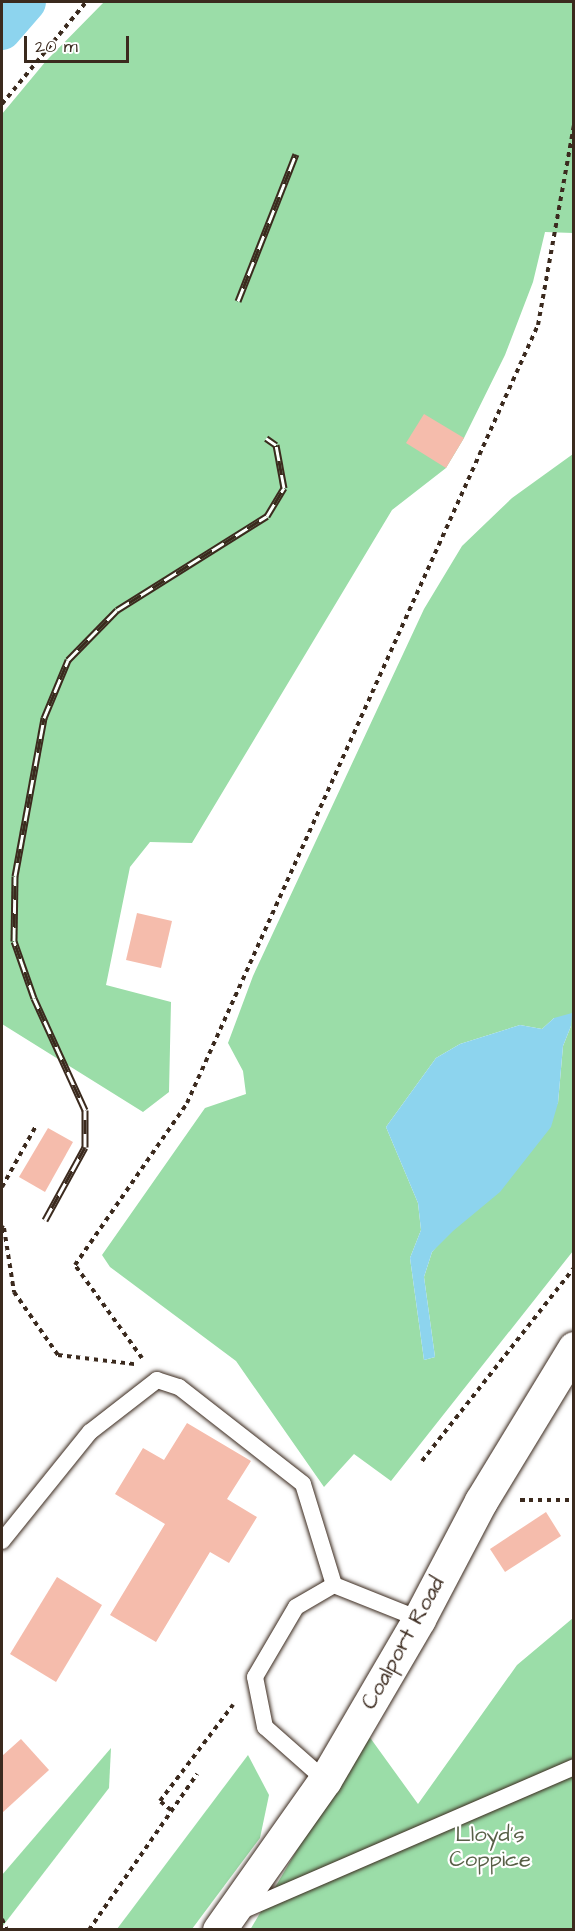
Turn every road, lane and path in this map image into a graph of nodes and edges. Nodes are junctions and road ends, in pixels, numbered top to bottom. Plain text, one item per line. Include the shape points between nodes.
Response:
1 (86, 2) edge
2 (2, 104) edge
3 (573, 124) edge
4 (36, 1126) dead end
5 (2, 1187) edge
6 (2, 1227) edge
7 (573, 1268) edge
8 (573, 1348) edge
9 (146, 1363) dead end
10 (125, 1364) dead end
11 (422, 1461) dead end
12 (573, 1500) edge
13 (482, 1501) junction
14 (2, 1541) edge
15 (334, 1585) junction
16 (419, 1618) junction
17 (255, 1677) junction
18 (573, 1767) edge
19 (197, 1774) dead end
20 (325, 1780) junction
21 (171, 1810) junction
22 (2, 1919) edge
23 (224, 1923) edge
24 (8, 1929) edge
25 (89, 1929) edge

1 - 2 path
3 - 9 path via 538,325 187,1103 75,1265
4 - 5 path
6 - 10 path via 14,1292 58,1355
7 - 11 path
8 - 13 street, Coalport Road
12 - 13 path
13 - 16 street, Coalport Road
14 - 15 lane via 90,1432 157,1380 179,1387 303,1484
15 - 16 lane
15 - 17 lane via 296,1607
16 - 20 street, Coalport Road
17 - 20 lane via 264,1727
17 - 21 path via 160,1802
18 - 23 lane
19 - 21 path
20 - 23 street, Coalport Road
21 - 25 path
22 - 24 path

